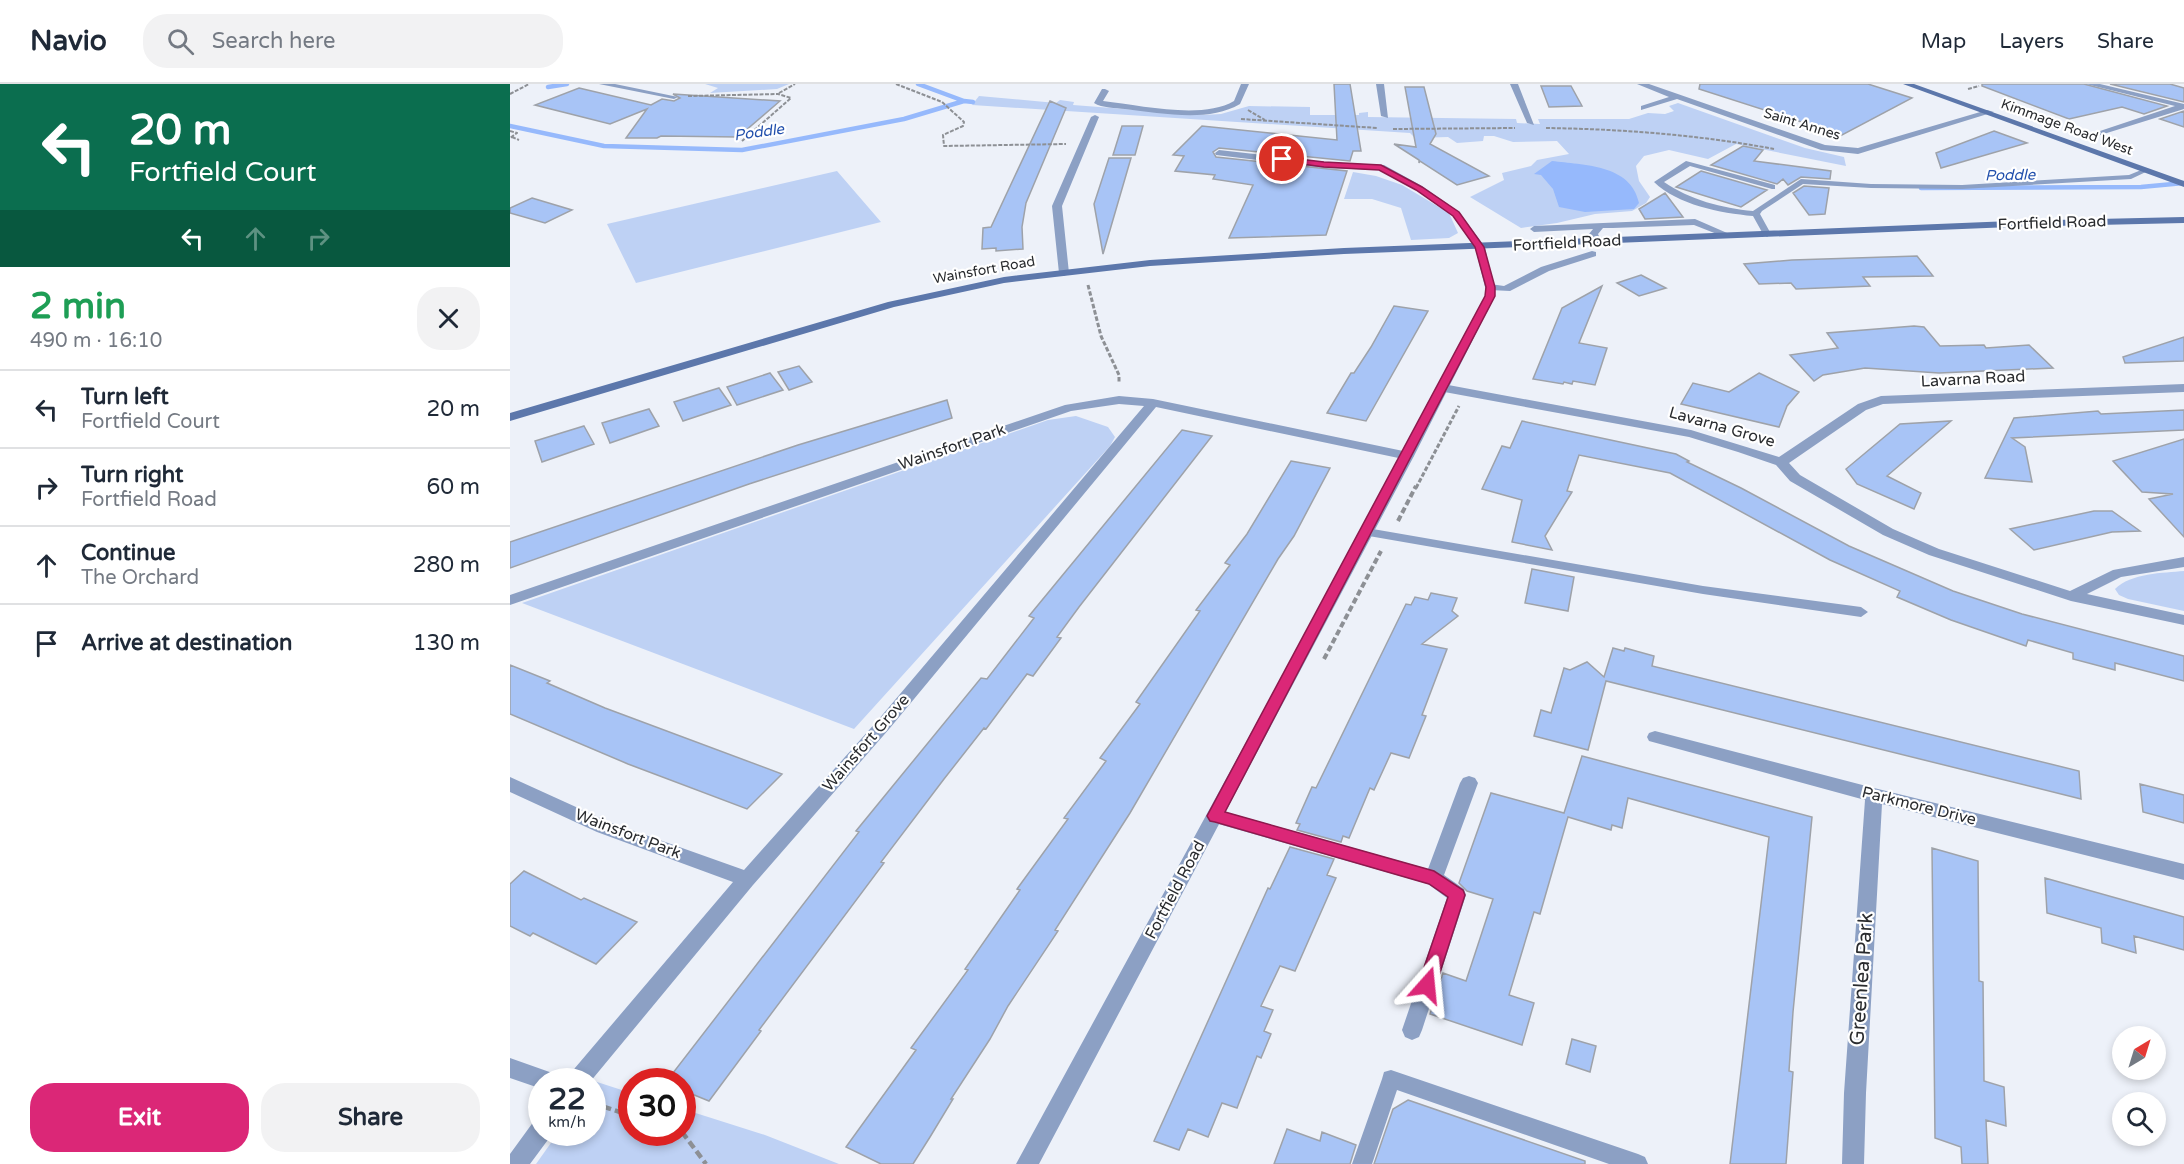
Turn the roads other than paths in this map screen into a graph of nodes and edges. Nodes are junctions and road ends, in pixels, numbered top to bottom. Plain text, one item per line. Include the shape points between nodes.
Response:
1 (603, 84) edge
2 (1245, 84) edge
3 (1380, 84) edge
4 (1514, 84) edge
5 (1641, 84) edge
6 (1907, 84) edge
7 (2090, 84) edge
8 (1105, 91) dead end
9 (674, 97) road end
10 (1676, 97) junction
11 (2184, 106) edge
12 (1644, 108) dead end
13 (1990, 112) junction
14 (1385, 116) dead end
15 (1095, 117) dead end
16 (1531, 123) dead end
17 (2097, 135) dead end
18 (1219, 153) dead end
19 (2146, 170) junction
20 (2184, 184) edge
21 (1772, 187) dead end
22 (1756, 214) junction
23 (2183, 220) edge
24 (1600, 226) junction
25 (1534, 229) dead end
26 (1767, 234) junction
27 (1730, 236) junction
28 (1597, 241) junction
29 (1480, 247) junction
30 (1592, 254) dead end
31 (1065, 273) junction
32 (1490, 287) junction
33 (1443, 388) junction
34 (2184, 388) edge
35 (1153, 403) junction
36 (510, 417) edge
37 (1408, 456) junction
38 (1781, 462) junction
39 (1367, 532) junction
40 (2184, 562) edge
41 (2071, 596) junction
42 (510, 600) edge
43 (1861, 612) dead end
44 (2184, 620) edge
45 (1655, 737) dead end
46 (1469, 783) dead end
47 (510, 784) edge
48 (1874, 795) junction
49 (1215, 816) junction
50 (2184, 872) edge
51 (1434, 878) junction
52 (747, 879) junction
53 (1412, 1030) dead end
54 (510, 1068) edge
55 (588, 1068) edge
56 (528, 1074) edge
57 (529, 1146) edge
58 (516, 1164) edge
59 (1027, 1164) edge
60 (1362, 1164) edge
61 (1638, 1164) edge
62 (1853, 1164) edge

1 - 9 lane
2 - 8 street via 1236,104 1213,111 1098,103
3 - 14 street
4 - 16 street
5 - 10 street, Saint Annes
6 - 13 main road, Kimmage Road West
7 - 11 street
10 - 12 street
10 - 13 street, Saint Annes via 1824,148 1844,151 1858,151
11 - 17 street
13 - 19 main road, Kimmage Road West
15 - 31 street via 1057,206
18 - 29 street via 1381,167 1456,214
19 - 20 main road, Kimmage Road West
19 - 22 lane via 2131,177 1962,187 1801,181
21 - 22 lane via 1689,163 1658,182 1672,193 1738,213
22 - 26 lane
23 - 26 main road, Fortfield Road
24 - 25 lane
24 - 27 lane via 1695,222
24 - 28 lane via 1593,234
26 - 27 main road, Fortfield Road
27 - 28 main road, Fortfield Road
28 - 29 main road, Fortfield Road
29 - 31 main road, Wainsfort Road via 1149,263
29 - 32 street
30 - 32 street via 1545,269 1506,289
31 - 36 main road, Wainsfort Road via 959,288 892,304
32 - 33 street, Fortfield Road via 1490,296
33 - 37 street, Fortfield Road
33 - 38 street, Lavarna Grove via 1691,434
34 - 38 street, Lavarna Road via 1881,400 1862,407
35 - 37 street, Wainsfort Park
35 - 42 street, Wainsfort Park via 1119,400 1069,408
35 - 52 street, Wainsfort Grove via 884,724
37 - 39 street, Fortfield Road
38 - 41 street, Lavarna Grove via 1795,478 1888,532 1935,552
39 - 43 lane via 1703,590
39 - 49 street, Fortfield Road
40 - 41 street via 2118,573
41 - 44 street, Lavarna Grove
45 - 48 street, Parkmore Drive
46 - 51 street
47 - 52 street, Wainsfort Park via 603,827
48 - 50 street, Parkmore Drive
48 - 62 street, Greenlea Park
49 - 51 street
49 - 59 street, Fortfield Road
51 - 53 street via 1457,895
52 - 55 street, Wainsfort Grove
54 - 56 street
57 - 58 street
60 - 61 lane via 1391,1079

